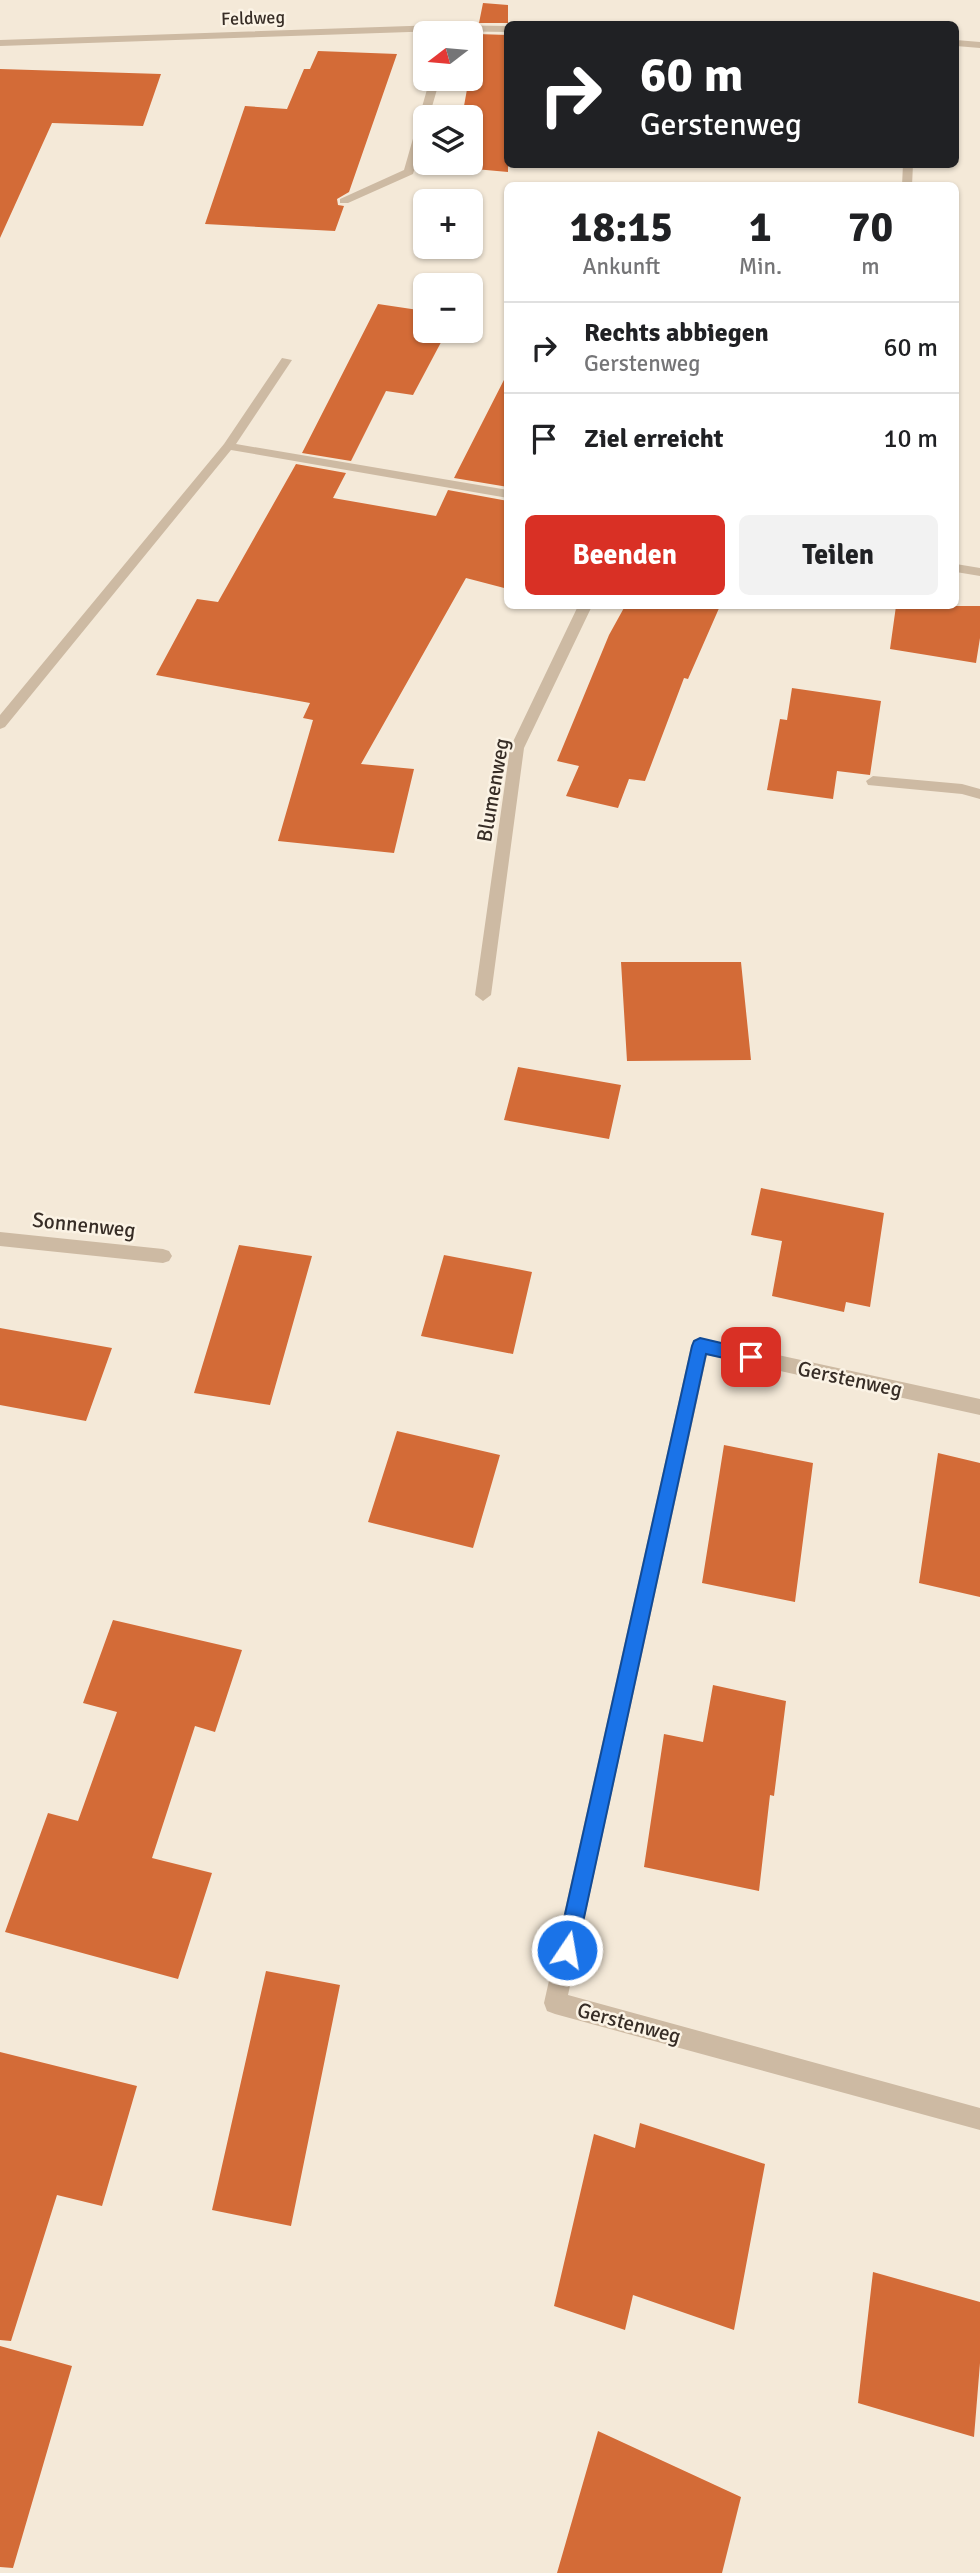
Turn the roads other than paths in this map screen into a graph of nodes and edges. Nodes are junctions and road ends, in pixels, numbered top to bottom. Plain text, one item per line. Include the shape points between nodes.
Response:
1 (504, 29) edge
2 (483, 30) edge
3 (413, 32) edge
4 (0, 43) edge
5 (959, 43) edge
6 (980, 44) edge
7 (432, 91) edge
8 (344, 201) dead end
9 (286, 360) dead end
10 (228, 446) junction
11 (504, 493) edge
12 (959, 568) edge
13 (980, 572) edge
14 (584, 609) edge
15 (0, 724) edge
16 (873, 781) dead end
17 (980, 794) edge
18 (483, 995) dead end
19 (0, 1239) edge
20 (163, 1255) dead end
21 (980, 1407) edge
22 (980, 2119) edge

1 - 2 street, Feldweg
3 - 4 street, Feldweg
5 - 6 street
7 - 8 street via 409,172
9 - 10 street
10 - 11 street
10 - 15 street
12 - 13 street
14 - 18 street, Blumenweg via 517,748
16 - 17 street
19 - 20 street, Sonnenweg
21 - 22 street, Gerstenweg via 700,1346 555,2003

